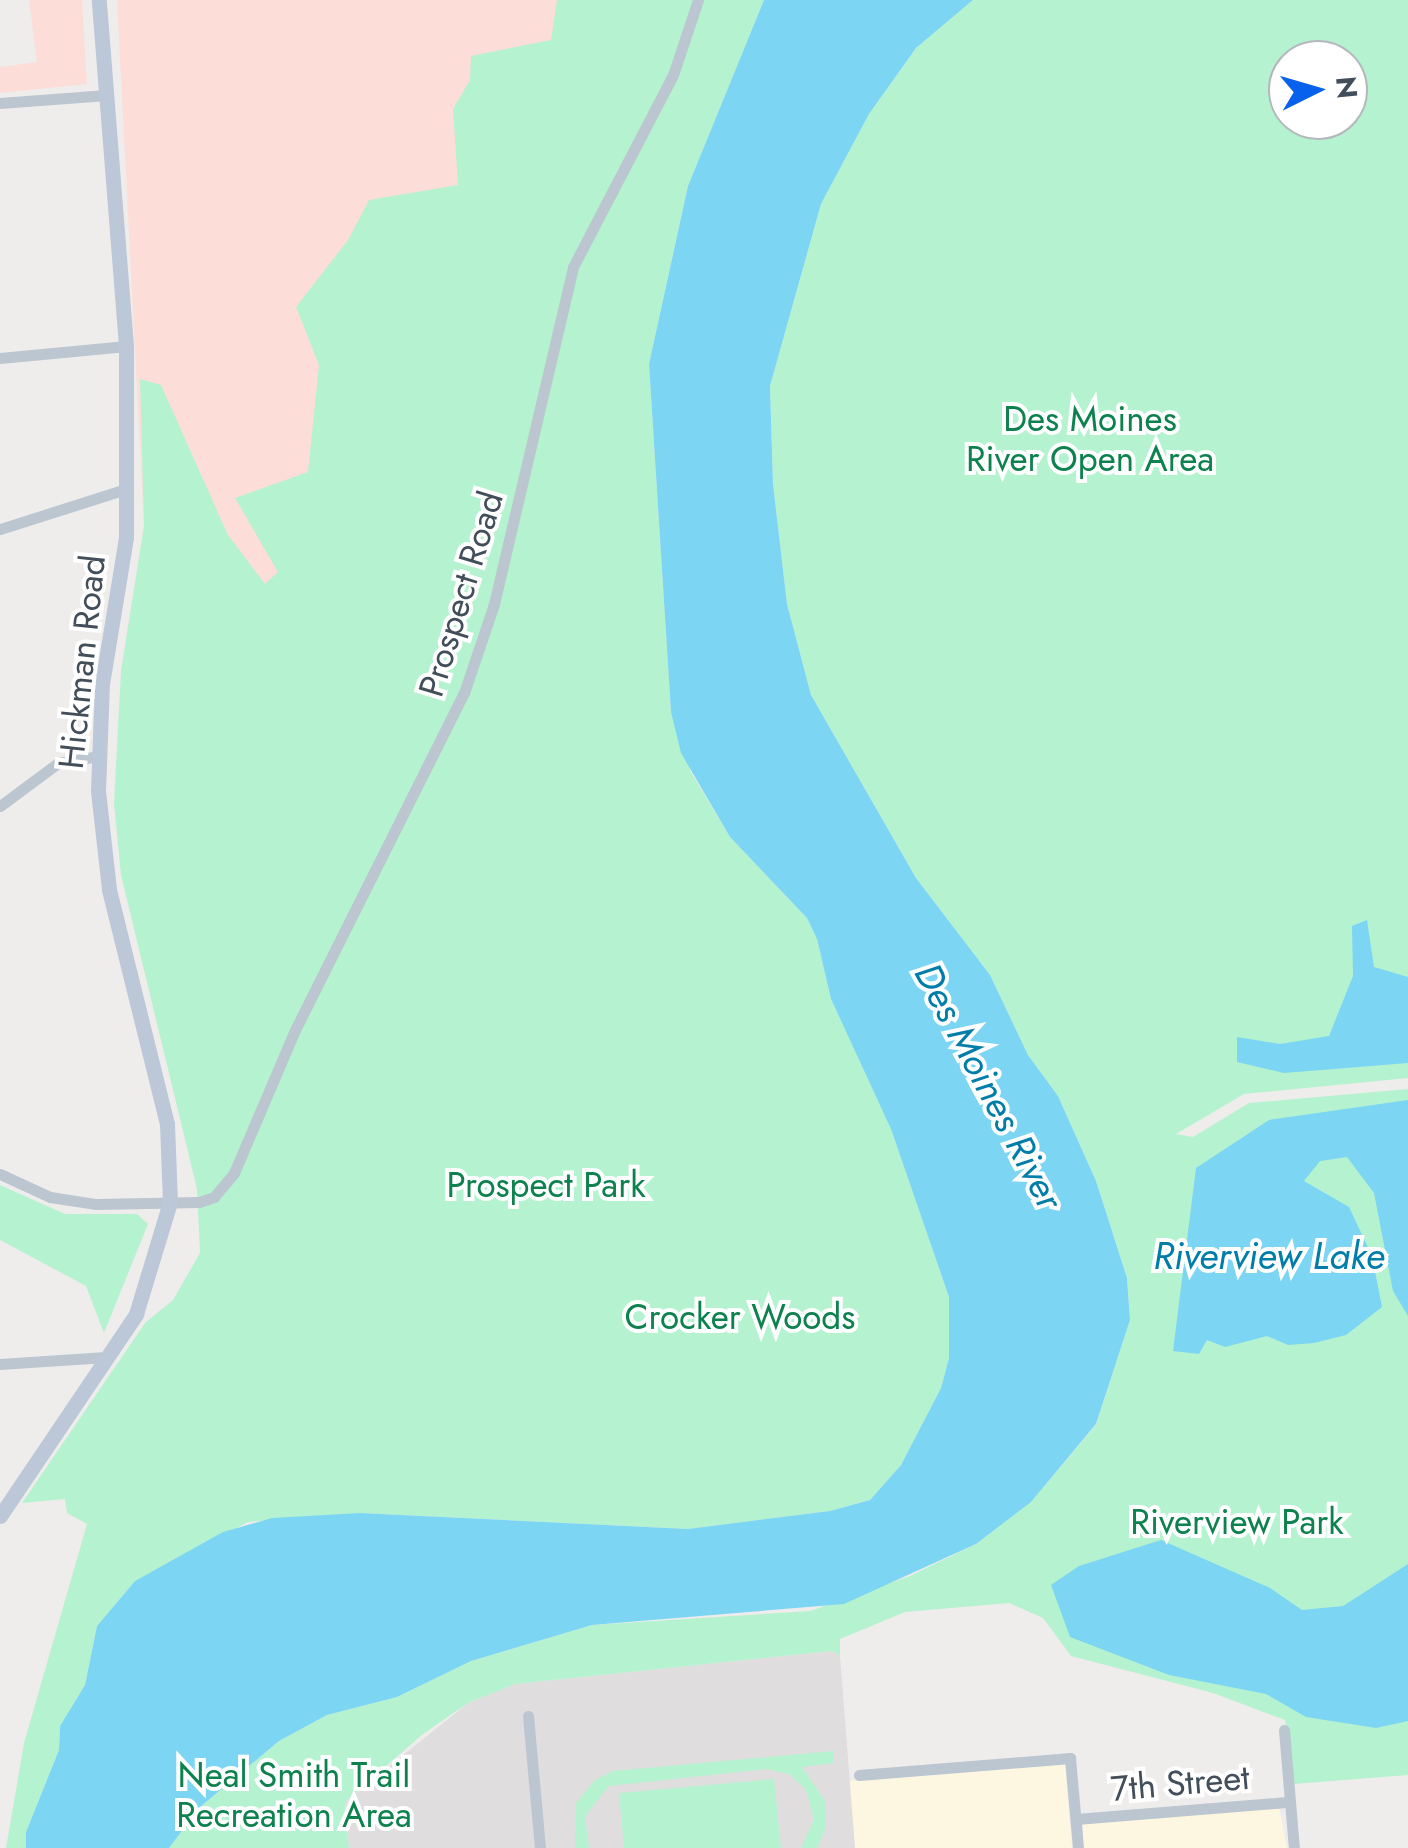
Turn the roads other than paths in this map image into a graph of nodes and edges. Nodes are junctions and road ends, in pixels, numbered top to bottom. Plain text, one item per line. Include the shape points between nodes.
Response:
1 (99, 0) edge
2 (698, 0) edge
3 (107, 96) junction
4 (0, 103) edge
5 (126, 346) junction
6 (0, 358) edge
7 (126, 490) junction
8 (0, 529) edge
9 (97, 756) junction
10 (0, 806) edge
11 (0, 1174) edge
12 (170, 1202) junction
13 (106, 1357) junction
14 (0, 1364) edge
15 (16, 1492) junction
16 (0, 1498) edge
17 (0, 1516) edge
18 (528, 1716) dead end
19 (1284, 1730) dead end
20 (859, 1776) dead end
21 (1289, 1802) junction
22 (1076, 1819) junction
23 (540, 1848) edge
24 (1078, 1848) edge
25 (1294, 1848) edge

1 - 3 main road, Hickman Road
2 - 12 street, Prospect Road via 673,75 573,267 494,604 452,721 295,1030 234,1172 214,1196
3 - 4 street
3 - 5 main road, Hickman Road
5 - 6 street
5 - 7 main road, Hickman Road
7 - 8 street
7 - 9 main road, Hickman Road via 122,579
9 - 10 street via 58,762
9 - 12 main road, Hickman Road via 109,889 168,1124
11 - 12 street, Prospect Road via 69,1203
12 - 13 main road, Hickman Road via 146,1291
13 - 14 street
13 - 15 main road, Hickman Road
15 - 16 street
15 - 17 main road, Hickman Road
18 - 23 street
19 - 21 street
20 - 22 street via 1070,1758
21 - 22 street, 7th Street
21 - 25 street
22 - 24 street

